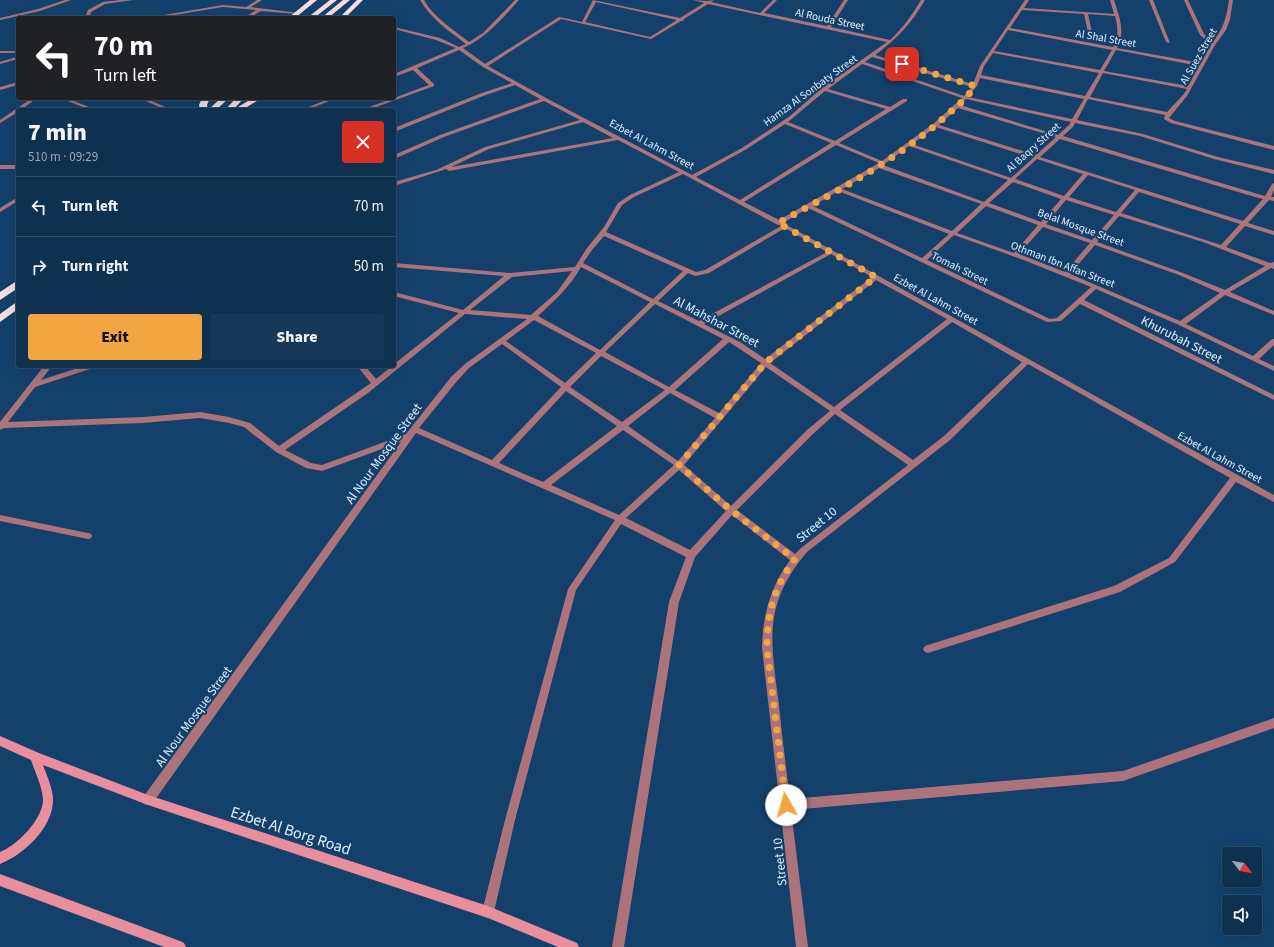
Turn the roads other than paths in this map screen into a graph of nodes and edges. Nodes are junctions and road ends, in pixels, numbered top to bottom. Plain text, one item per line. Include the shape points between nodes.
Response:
1 (69, 0) edge
2 (131, 0) edge
3 (260, 0) edge
4 (314, 0) edge
5 (334, 0) edge
6 (347, 0) edge
7 (360, 0) edge
8 (422, 0) edge
9 (517, 0) edge
10 (695, 0) edge
11 (775, 0) edge
12 (846, 0) edge
13 (923, 0) edge
14 (1027, 0) edge
15 (1112, 0) edge
16 (1151, 0) edge
17 (1186, 0) edge
18 (1231, 0) edge
19 (595, 1) edge
20 (710, 1) edge
21 (247, 8) junction
22 (261, 9) junction
23 (1021, 9) junction
24 (1085, 12) junction
25 (297, 13) junction
26 (762, 14) junction
27 (1117, 15) junction
28 (88, 16) edge
29 (160, 16) edge
30 (249, 16) edge
31 (293, 16) edge
32 (313, 16) edge
33 (327, 16) edge
34 (344, 16) edge
35 (0, 19) edge
36 (682, 20) junction
37 (583, 23) junction
38 (396, 28) edge
39 (828, 28) junction
40 (1007, 29) junction
41 (1090, 32) dead end
42 (890, 41) junction
43 (1168, 42) dead end
44 (469, 44) junction
45 (1213, 45) junction
46 (461, 49) junction
47 (1115, 49) junction
48 (0, 52) edge
49 (992, 52) junction
50 (16, 53) edge
51 (16, 54) edge
52 (873, 56) junction
53 (0, 59) edge
54 (16, 59) edge
55 (0, 63) edge
56 (863, 64) junction
57 (1202, 65) junction
58 (486, 66) junction
59 (414, 68) junction
60 (1102, 72) junction
61 (396, 75) edge
62 (978, 76) junction
63 (516, 83) junction
64 (16, 84) edge
65 (975, 86) junction
66 (1190, 88) junction
67 (0, 89) edge
68 (824, 90) junction
69 (396, 98) edge
70 (966, 98) junction
71 (1087, 98) junction
72 (544, 99) junction
73 (32, 100) edge
74 (68, 100) edge
75 (146, 100) edge
76 (223, 100) edge
77 (238, 100) edge
78 (254, 100) edge
79 (330, 100) edge
80 (391, 100) edge
81 (905, 100) dead end
82 (957, 106) junction
83 (20, 108) edge
84 (90, 108) edge
85 (165, 108) edge
86 (214, 108) edge
87 (231, 108) edge
88 (240, 108) edge
89 (308, 108) edge
90 (369, 108) edge
91 (890, 109) junction
92 (16, 111) edge
93 (11, 114) junction
94 (1168, 114) junction
95 (16, 115) edge
96 (584, 120) junction
97 (1074, 121) junction
98 (0, 122) edge
99 (784, 122) junction
100 (935, 125) junction
101 (396, 129) edge
102 (1060, 136) junction
103 (619, 138) junction
104 (836, 144) junction
105 (910, 145) junction
106 (1274, 148) edge
107 (396, 156) edge
108 (1036, 157) junction
109 (881, 165) junction
110 (0, 166) edge
111 (16, 167) edge
112 (438, 171) junction
113 (684, 172) junction
114 (1274, 172) edge
115 (1086, 174) junction
116 (692, 176) junction
117 (1012, 180) junction
118 (396, 183) edge
119 (1274, 185) edge
120 (840, 190) junction
121 (1138, 190) junction
122 (1065, 198) junction
123 (1267, 198) junction
124 (16, 199) edge
125 (1274, 200) edge
126 (740, 202) junction
127 (985, 204) junction
128 (809, 206) junction
129 (0, 210) edge
130 (1118, 214) junction
131 (778, 223) junction
132 (1042, 224) junction
133 (1244, 224) junction
134 (785, 226) junction
135 (953, 233) junction
136 (1274, 233) edge
137 (603, 234) junction
138 (1094, 243) junction
139 (1222, 247) junction
140 (831, 252) junction
141 (1015, 255) junction
142 (922, 261) junction
143 (396, 266) edge
144 (1273, 266) edge
145 (578, 267) junction
146 (687, 270) junction
147 (510, 275) junction
148 (1066, 275) junction
149 (876, 277) junction
150 (16, 285) edge
151 (1095, 286) junction
152 (1226, 292) junction
153 (396, 295) edge
154 (0, 297) edge
155 (1080, 301) junction
156 (655, 302) junction
157 (16, 307) edge
158 (464, 312) junction
159 (1274, 313) edge
160 (534, 317) junction
161 (0, 319) edge
162 (952, 320) junction
163 (699, 324) junction
164 (1181, 324) junction
165 (728, 339) junction
166 (1274, 340) edge
167 (502, 341) junction
168 (601, 354) junction
169 (1254, 359) junction
170 (1027, 361) junction
171 (766, 362) junction
172 (396, 366) edge
173 (46, 368) edge
174 (85, 368) edge
175 (363, 368) edge
176 (394, 368) edge
177 (1274, 369) edge
178 (375, 383) junction
179 (30, 387) junction
180 (565, 387) junction
181 (670, 390) junction
182 (1274, 398) edge
183 (835, 410) junction
184 (720, 417) junction
185 (1, 426) edge
186 (624, 426) junction
187 (412, 433) junction
188 (279, 450) junction
189 (493, 464) junction
190 (679, 465) junction
191 (914, 465) junction
192 (1236, 477) junction
193 (544, 486) junction
194 (1274, 499) edge
195 (732, 511) junction
196 (0, 518) edge
197 (620, 519) junction
198 (88, 536) dead end
199 (691, 555) junction
200 (795, 559) junction
201 (928, 649) dead end
202 (1274, 723) edge
203 (0, 741) edge
204 (36, 758) junction
205 (148, 800) junction
206 (786, 805) junction
207 (0, 858) edge
208 (0, 880) edge
209 (488, 912) junction
210 (180, 947) edge
211 (573, 947) edge
212 (618, 947) edge
213 (802, 947) edge

1 - 35 street
2 - 28 street via 97,6 89,11
3 - 21 street
4 - 25 highway
5 - 32 highway
6 - 33 highway
7 - 34 highway
8 - 44 street via 435,16
9 - 44 street via 484,34
10 - 20 street, Al Rouda Street
11 - 26 street
12 - 39 street
13 - 42 street, Hamza Al Sonbaty Street via 911,20
14 - 23 street
15 - 27 street, Al Baqry Street
16 - 43 street
17 - 45 street via 1202,35
18 - 45 street, Al Suez Street via 1226,26
19 - 36 street
19 - 37 street
20 - 26 street, Al Rouda Street
20 - 36 street
21 - 22 street
21 - 29 street via 214,7
22 - 25 street
22 - 30 street
23 - 24 street
23 - 40 street
24 - 27 street
24 - 41 street
25 - 31 highway
26 - 39 street, Al Rouda Street
27 - 47 street, Al Baqry Street via 1120,33
36 - 37 street via 655,37 648,38
37 - 58 street via 560,18
38 - 46 street, Ezbet Al Lahm Street via 438,39
39 - 42 street, Al Rouda Street
40 - 47 street, Al Shal Street
40 - 49 street
42 - 52 street, Hamza Al Sonbaty Street
44 - 46 street
45 - 57 street, Al Suez Street
46 - 58 street, Ezbet Al Lahm Street
46 - 59 street
47 - 57 street, Al Shal Street
47 - 60 street, Al Baqry Street
48 - 50 street
49 - 60 street
49 - 62 street
51 - 53 street
52 - 56 street, Hamza Al Sonbaty Street
52 - 65 street
54 - 55 street
56 - 68 street, Hamza Al Sonbaty Street
56 - 70 street
57 - 66 street, Al Suez Street
58 - 63 street, Ezbet Al Lahm Street
59 - 61 street
59 - 69 street via 432,85
60 - 66 street
60 - 71 street, Al Baqry Street
62 - 65 street
62 - 71 street
63 - 72 street, Ezbet Al Lahm Street
63 - 101 street
64 - 67 street
65 - 70 street
66 - 94 street, Al Suez Street via 1183,100
68 - 91 street
68 - 99 street, Hamza Al Sonbaty Street
70 - 82 street
70 - 97 street
71 - 94 street
71 - 97 street, Al Baqry Street
72 - 96 street, Ezbet Al Lahm Street
72 - 107 street via 442,136
73 - 83 street
74 - 84 street
75 - 85 street
76 - 86 highway
77 - 87 highway
78 - 88 highway
79 - 89 street
80 - 90 street
81 - 91 street
82 - 100 street
82 - 102 street
91 - 104 street
92 - 93 street
93 - 95 street
93 - 98 street
94 - 106 street via 1166,118 1174,122
96 - 103 street, Ezbet Al Lahm Street
96 - 112 street via 487,148
97 - 102 street, Al Baqry Street
97 - 114 street via 1153,138 1216,158
99 - 104 street, Belal Mosque Street
99 - 116 street, Hamza Al Sonbaty Street via 734,154
100 - 105 street
100 - 108 street
102 - 108 street, Al Baqry Street
102 - 123 street
103 - 112 street
103 - 113 street, Ezbet Al Lahm Street
104 - 109 street, Belal Mosque Street
104 - 126 street
105 - 109 street
105 - 117 street
108 - 115 street
108 - 117 street, Al Baqry Street
109 - 120 street
109 - 127 street, Belal Mosque Street
110 - 111 street
112 - 118 street
113 - 116 street, Ezbet Al Lahm Street
113 - 137 street, Al Nour Mosque Street via 626,200 616,209
115 - 121 street
115 - 122 street
116 - 126 street, Ezbet Al Lahm Street
117 - 122 street
117 - 127 street, Al Baqry Street
119 - 123 street
120 - 128 street
120 - 135 street, Othman Ibn Affan Street
121 - 130 street
121 - 133 street
122 - 130 street
122 - 132 street
123 - 125 street
123 - 133 street
124 - 129 street
126 - 131 street, Ezbet Al Lahm Street
127 - 132 street, Belal Mosque Street
127 - 135 street, Al Baqry Street
128 - 131 street
128 - 142 street, Tomah Street
130 - 138 street
130 - 139 street
131 - 134 street, Ezbet Al Lahm Street
132 - 138 street, Belal Mosque Street
132 - 141 street
133 - 136 street
133 - 139 street
134 - 140 street, Ezbet Al Lahm Street
134 - 146 street via 707,272 695,274
135 - 141 street, Othman Ibn Affan Street
135 - 142 street, Al Baqry Street
137 - 145 street, Al Nour Mosque Street via 589,249
137 - 146 street
138 - 148 street
138 - 152 street, Belal Mosque Street
139 - 144 street
140 - 149 street, Ezbet Al Lahm Street
140 - 163 street
141 - 148 street, Othman Ibn Affan Street
142 - 155 street, Tomah Street via 1048,321 1060,320
143 - 147 street
144 - 152 street
145 - 147 street
145 - 156 street, Al Mahshar Street
145 - 160 street, Al Nour Mosque Street via 559,293
146 - 156 street
147 - 158 street
148 - 151 street, Othman Ibn Affan Street
149 - 162 street, Ezbet Al Lahm Street
149 - 171 street
150 - 154 highway
151 - 155 street, Tomah Street
151 - 164 street, Othman Ibn Affan Street
152 - 159 street, Belal Mosque Street
152 - 164 street
153 - 158 street
155 - 182 street, Khurubah Street
156 - 163 street, Al Mahshar Street
156 - 168 street
157 - 161 highway
158 - 160 street
158 - 172 street
160 - 167 street, Al Nour Mosque Street
160 - 168 street
162 - 170 street, Ezbet Al Lahm Street
162 - 183 street
163 - 165 street, Al Mahshar Street
164 - 169 street, Othman Ibn Affan Street
165 - 171 street, Al Mahshar Street
165 - 181 street
166 - 169 street
167 - 180 street
167 - 187 street, Al Nour Mosque Street via 460,372
168 - 180 street
168 - 181 street
169 - 177 street, Othman Ibn Affan Street
170 - 191 street, Street 10 via 976,411
170 - 192 street, Ezbet Al Lahm Street
171 - 183 street, Al Mahshar Street
171 - 184 street
173 - 179 street
174 - 179 street
175 - 178 street
176 - 178 street
178 - 188 street
179 - 185 street
180 - 186 street
180 - 189 street
181 - 184 street
181 - 186 street
183 - 191 street, Al Mahshar Street
183 - 195 street
184 - 190 street
185 - 188 street via 200,415 247,425
186 - 190 street
186 - 193 street
187 - 188 street via 322,468 309,466
187 - 189 street
187 - 205 street, Al Nour Mosque Street
189 - 193 street
190 - 195 street
190 - 197 street
191 - 200 street, Street 10
192 - 194 street, Ezbet Al Lahm Street
192 - 201 street via 1172,560 1117,589
193 - 197 street
195 - 199 street
195 - 200 street
196 - 198 street
197 - 199 street
197 - 209 street via 572,589
199 - 212 street via 674,602
200 - 206 street, Street 10 via 778,585 767,631
202 - 206 street via 1123,776
203 - 204 street, Ezbet Al Borg Road
204 - 205 street, Ezbet Al Borg Road
204 - 207 street via 49,800 41,823 22,844 7,856
205 - 209 street, Ezbet Al Borg Road
206 - 213 street, Street 10
208 - 210 street
209 - 211 street, Ezbet Al Borg Road

